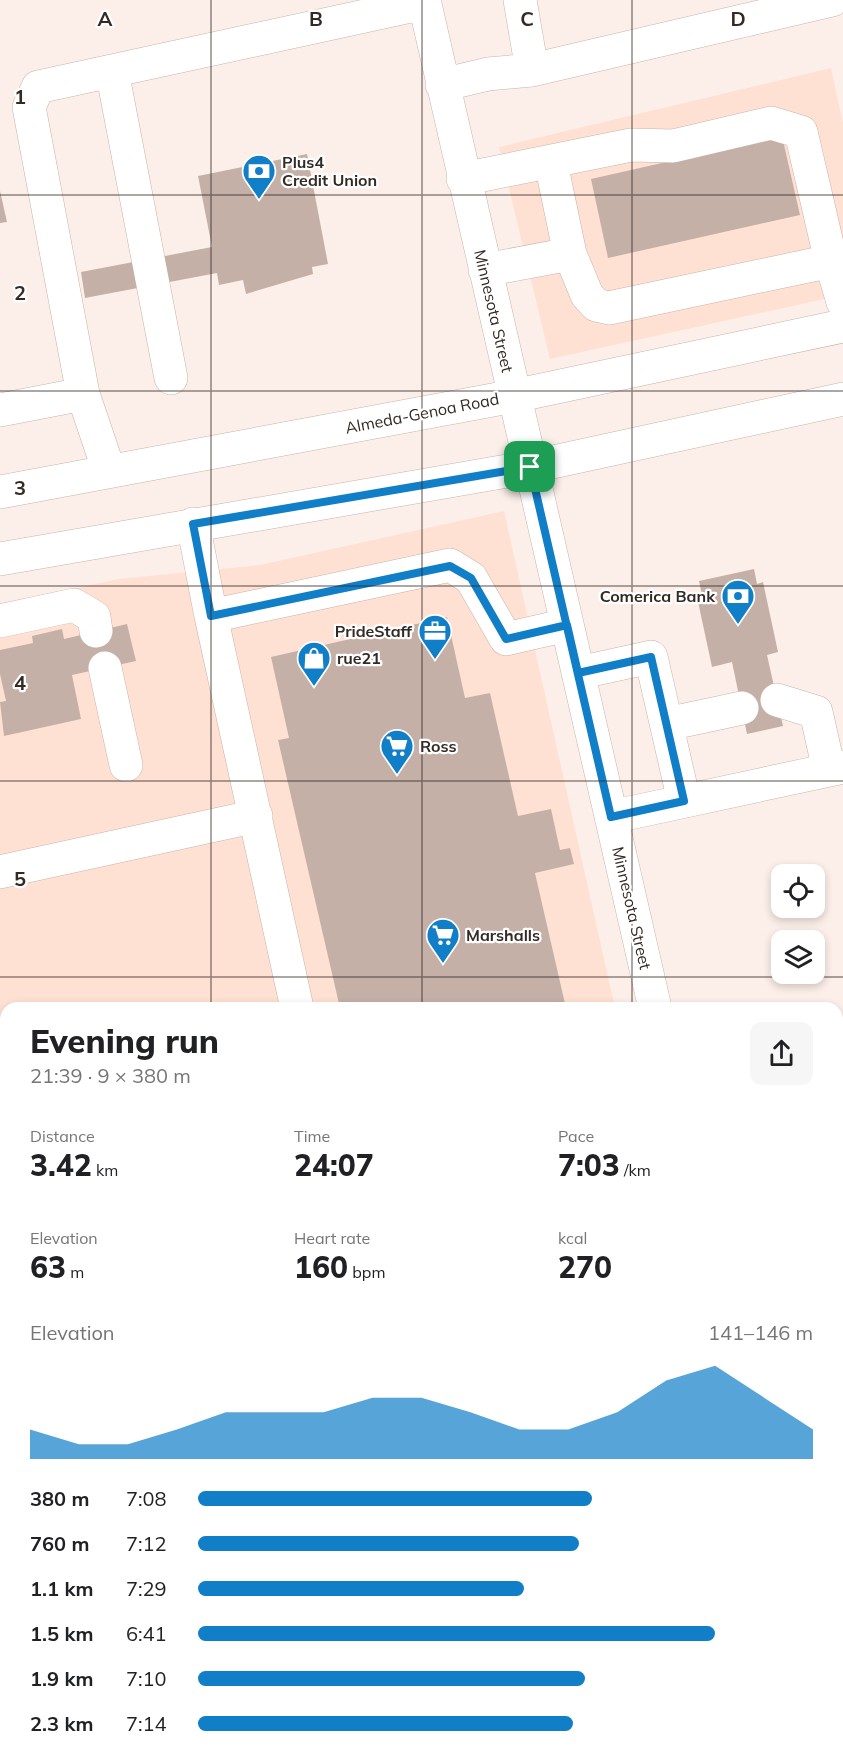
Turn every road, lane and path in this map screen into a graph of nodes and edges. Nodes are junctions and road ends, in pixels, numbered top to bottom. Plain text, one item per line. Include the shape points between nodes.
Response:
1 (520, 0) edge
2 (832, 0) edge
3 (424, 1) edge
4 (112, 70) junction
5 (532, 70) junction
6 (442, 85) junction
7 (551, 163) junction
8 (463, 179) junction
9 (570, 254) junction
10 (831, 261) junction
11 (484, 270) junction
12 (843, 302) edge
13 (843, 326) edge
14 (171, 378) dead end
15 (83, 394) junction
16 (514, 396) junction
17 (843, 399) edge
18 (0, 410) edge
19 (530, 467) junction
20 (109, 471) junction
21 (0, 492) edge
22 (193, 524) junction
23 (0, 559) edge
24 (211, 616) junction
25 (0, 621) edge
26 (567, 625) junction
27 (96, 632) dead end
28 (105, 668) dead end
29 (578, 673) junction
30 (777, 700) dead end
31 (742, 708) dead end
32 (667, 724) junction
33 (126, 765) dead end
34 (836, 768) edge
35 (684, 801) junction
36 (256, 816) junction
37 (611, 817) junction
38 (0, 872) edge
39 (296, 1002) edge
40 (654, 1002) edge

1 - 5 main road
2 - 5 main road
3 - 4 main road
3 - 6 main road, Minnesota Street
4 - 14 main road
4 - 15 main road via 38,87 29,107
5 - 6 main road via 488,74
6 - 8 main road, Minnesota Street
7 - 8 main road
7 - 9 main road
7 - 10 main road via 631,145 673,146 771,123 801,132
8 - 11 main road, Minnesota Street
9 - 10 main road via 587,295 596,305 609,308
9 - 11 main road
10 - 12 main road
11 - 16 main road, Minnesota Street
13 - 16 main road, Almeda-Genoa Road
15 - 18 main road
15 - 20 main road
16 - 19 main road, Minnesota Street
16 - 20 main road, Almeda-Genoa Road
17 - 19 main road
19 - 22 main road
19 - 26 main road, Minnesota Street
20 - 21 main road, Almeda-Genoa Road
22 - 23 main road
22 - 24 main road
24 - 26 main road via 450,566 471,578 506,639
24 - 36 main road
25 - 27 main road via 74,605 94,617
26 - 29 main road, Minnesota Street
28 - 33 main road
29 - 32 main road via 651,657
29 - 37 main road, Minnesota Street
30 - 34 main road via 816,712
31 - 32 main road
32 - 35 main road
34 - 35 main road
35 - 37 main road
36 - 38 main road
36 - 39 main road
37 - 40 main road, Minnesota Street

